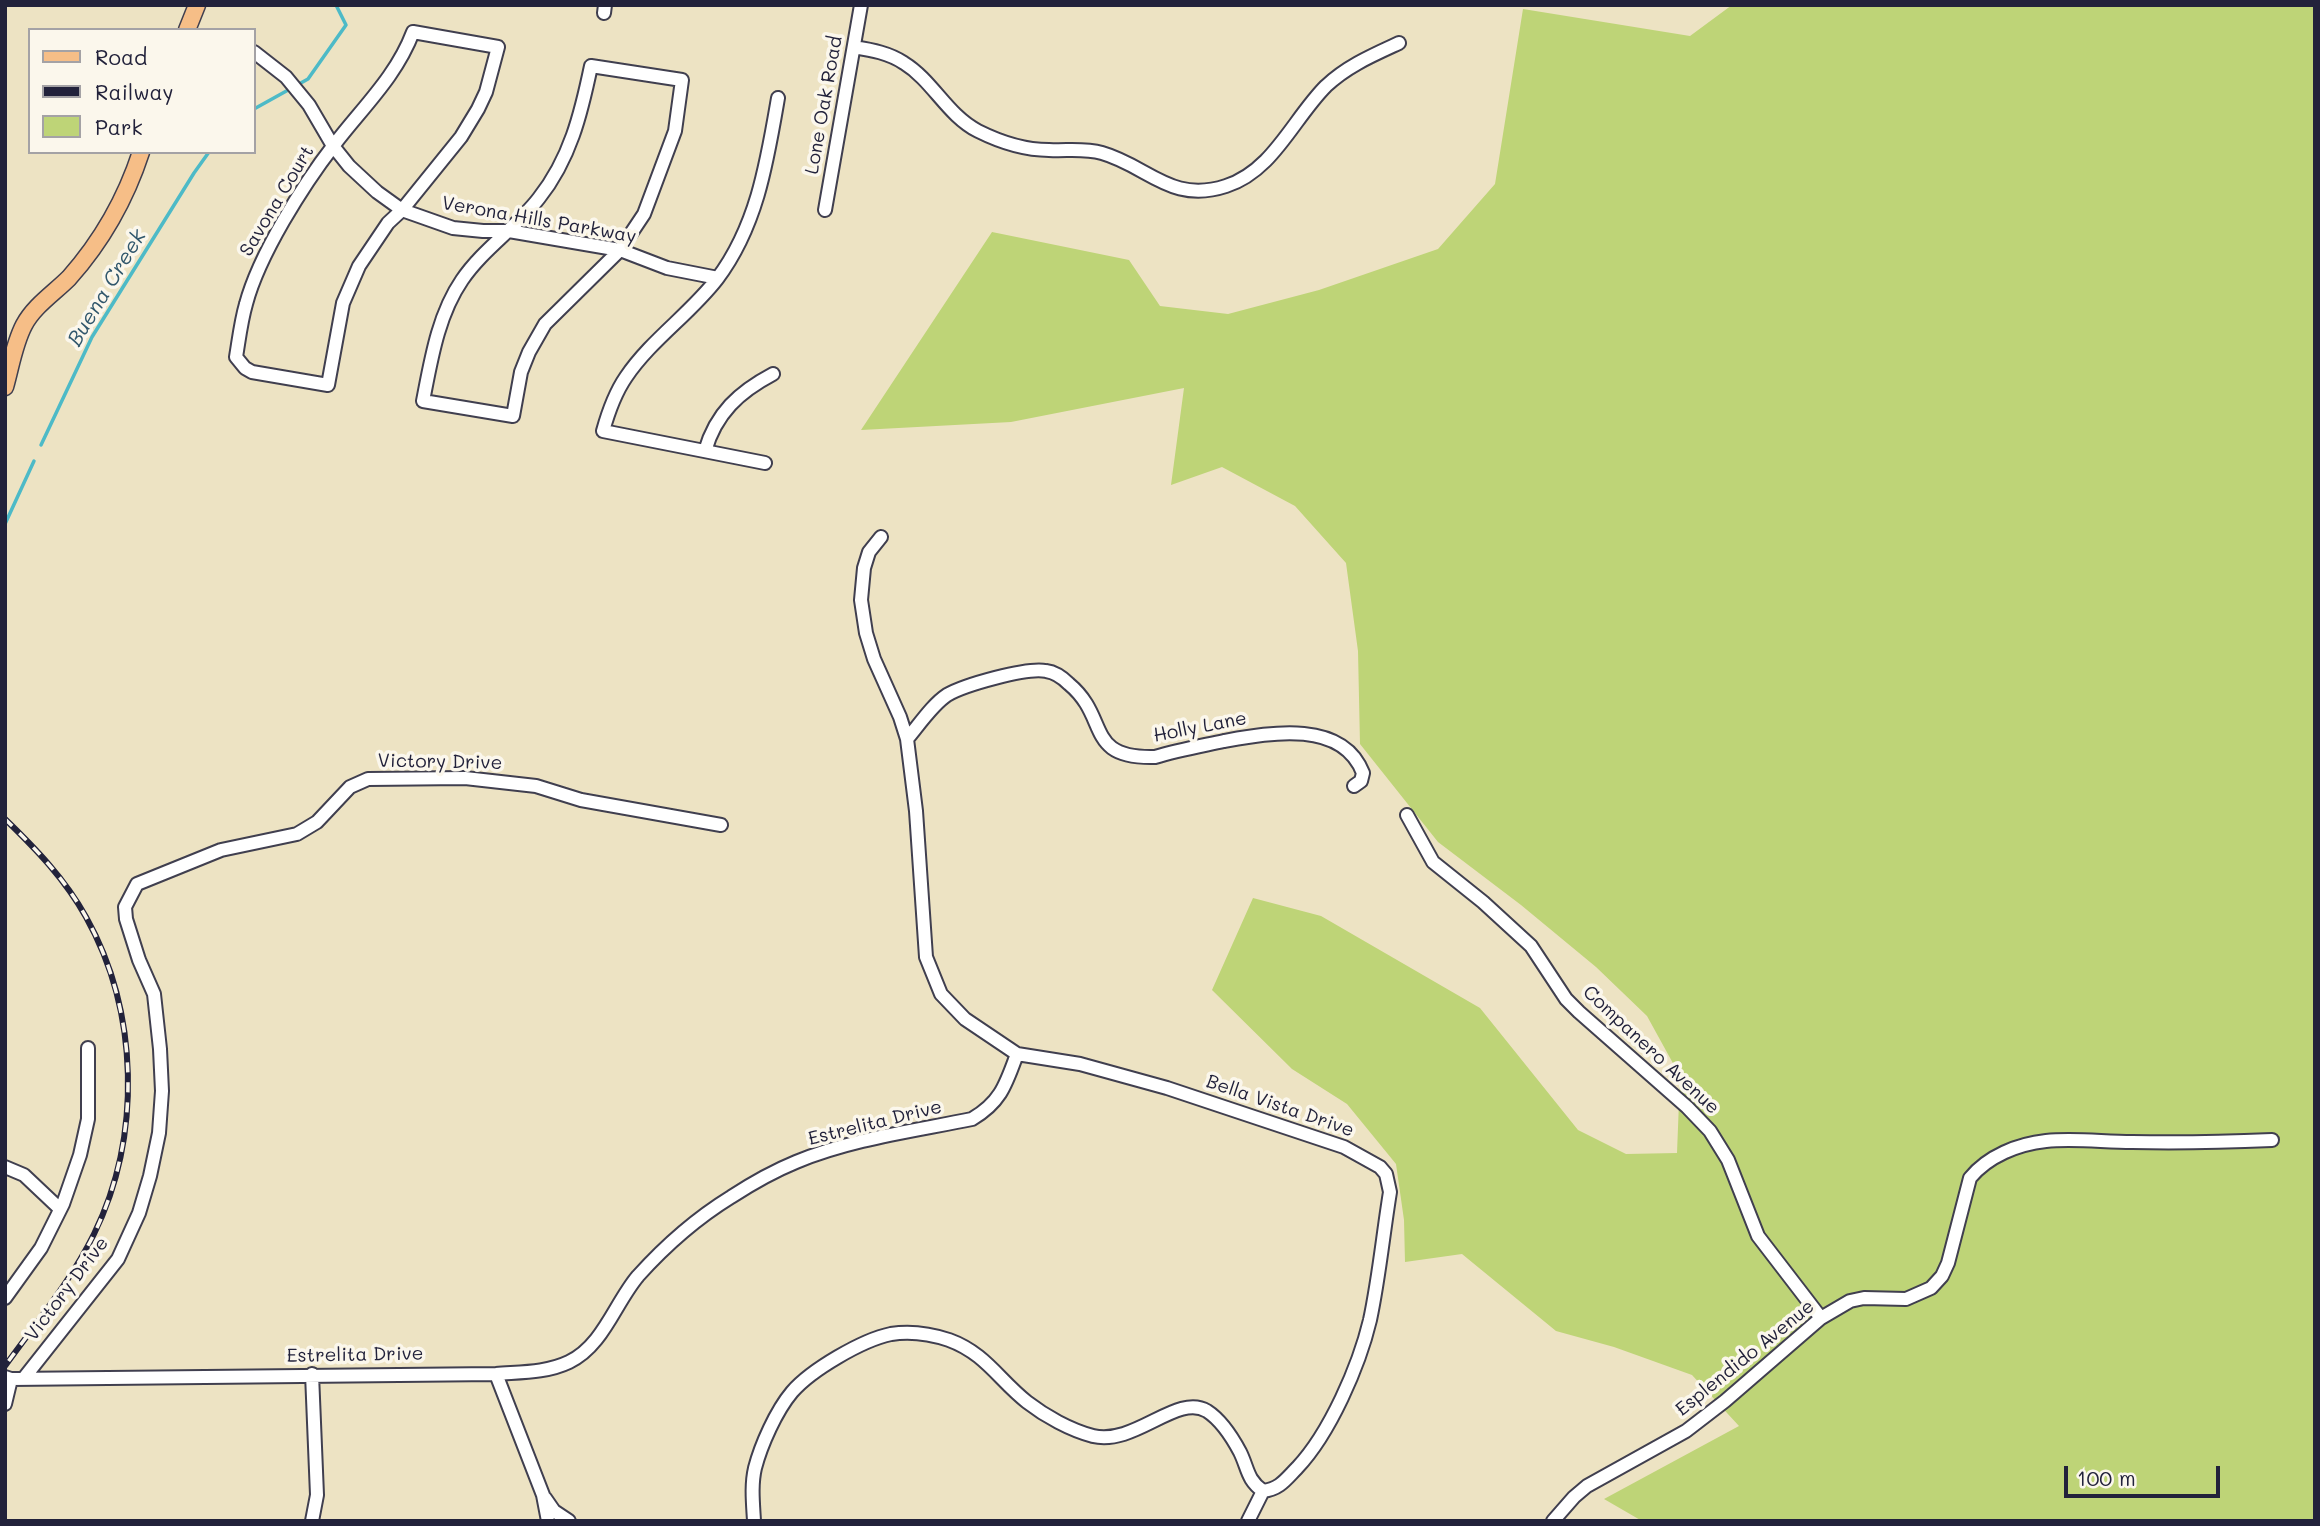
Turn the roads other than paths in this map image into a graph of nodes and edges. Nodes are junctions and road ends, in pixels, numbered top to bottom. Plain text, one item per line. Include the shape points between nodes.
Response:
1 (197, 5) edge
2 (861, 5) edge
3 (188, 28) edge
4 (1399, 43) dead end
5 (854, 47) junction
6 (256, 54) edge
7 (778, 98) dead end
8 (333, 146) junction
9 (140, 154) edge
10 (402, 210) junction
11 (825, 210) dead end
12 (509, 231) junction
13 (620, 250) junction
14 (718, 278) junction
15 (773, 374) dead end
16 (5, 387) edge
17 (705, 451) junction
18 (765, 463) dead end
19 (881, 537) dead end
20 (907, 739) junction
21 (1354, 786) dead end
22 (1407, 815) dead end
23 (721, 825) dead end
24 (88, 1048) dead end
25 (1017, 1054) junction
26 (2272, 1140) dead end
27 (5, 1167) edge
28 (60, 1209) junction
29 (5, 1298) edge
30 (1821, 1318) junction
31 (312, 1374) junction
32 (496, 1374) junction
33 (13, 1378) edge
34 (5, 1404) edge
35 (1264, 1492) junction
36 (542, 1495) junction
37 (312, 1521) edge
38 (548, 1521) edge
39 (569, 1521) edge
40 (754, 1521) edge
41 (1248, 1521) edge
42 (1553, 1521) edge

1 - 3 main road
2 - 5 street, Lone Oak Road
4 - 5 street via 1360,61 1327,85 1269,158 1251,173 1226,186 1198,190 1163,184 1100,152 1011,145 976,130 950,110 905,63
5 - 11 street, Lone Oak Road
6 - 8 street, Verona Hills Parkway via 289,81
7 - 14 street via 763,179 745,233
8 - 10 street, Verona Hills Parkway via 377,192
8 - 10 street via 394,72 414,32 498,47 486,92 461,138
8 - 10 street, Savona Court via 261,264 246,304 236,357 245,368 328,386 343,303 359,266
9 - 16 main road via 110,222 83,262 23,326
10 - 12 street, Verona Hills Parkway via 453,228
12 - 13 street, Verona Hills Parkway
12 - 13 street via 539,198 568,152 590,66 682,80 676,131 644,215
12 - 13 street via 478,259 449,302 423,401 513,416 521,372 545,324
13 - 14 street, Verona Hills Parkway via 667,268
14 - 17 street via 625,378 603,431
15 - 17 street via 729,404
17 - 18 street
19 - 20 street via 869,552 861,600 874,659
20 - 21 street, Holly Lane via 945,696 996,678 1045,671 1076,690 1106,745 1123,754 1156,757 1266,733 1297,732 1324,737 1355,757 1363,773
20 - 25 street via 926,957 941,994 965,1019
22 - 30 street, Companero Avenue via 1433,862 1531,946 1579,1012 1710,1131 1728,1160 1758,1236
23 - 33 street, Victory Drive via 581,800 537,786 465,778 368,779 350,787 317,822 297,834 221,850 136,884 125,906 126,919 154,994 160,1049 160,1123 150,1176 118,1259
24 - 28 street via 89,1119
25 - 32 street, Estrelita Drive via 1003,1092 981,1115 848,1145 797,1162 732,1196 677,1238 637,1278 589,1349 547,1370
25 - 35 street, Bella Vista Drive via 1080,1064 1167,1088 1344,1147 1386,1174 1390,1192 1364,1342 1334,1416 1308,1457 1276,1490
26 - 30 street, Esplendido Avenue via 2046,1141 2015,1148 1998,1155 1970,1178 1948,1263 1931,1289 1906,1299 1850,1301
27 - 28 street via 24,1175
28 - 29 street via 41,1248
30 - 42 street, Esplendido Avenue via 1707,1415 1662,1446 1587,1486
31 - 32 street, Estrelita Drive
31 - 33 street, Estrelita Drive
31 - 37 street via 317,1495
32 - 36 street
33 - 34 street
35 - 40 street via 1252,1484 1222,1423 1205,1410 1179,1408 1130,1433 1098,1437 1048,1416 965,1348 920,1333 891,1334 810,1374 790,1394 755,1467
35 - 41 street
36 - 38 street
36 - 39 street

